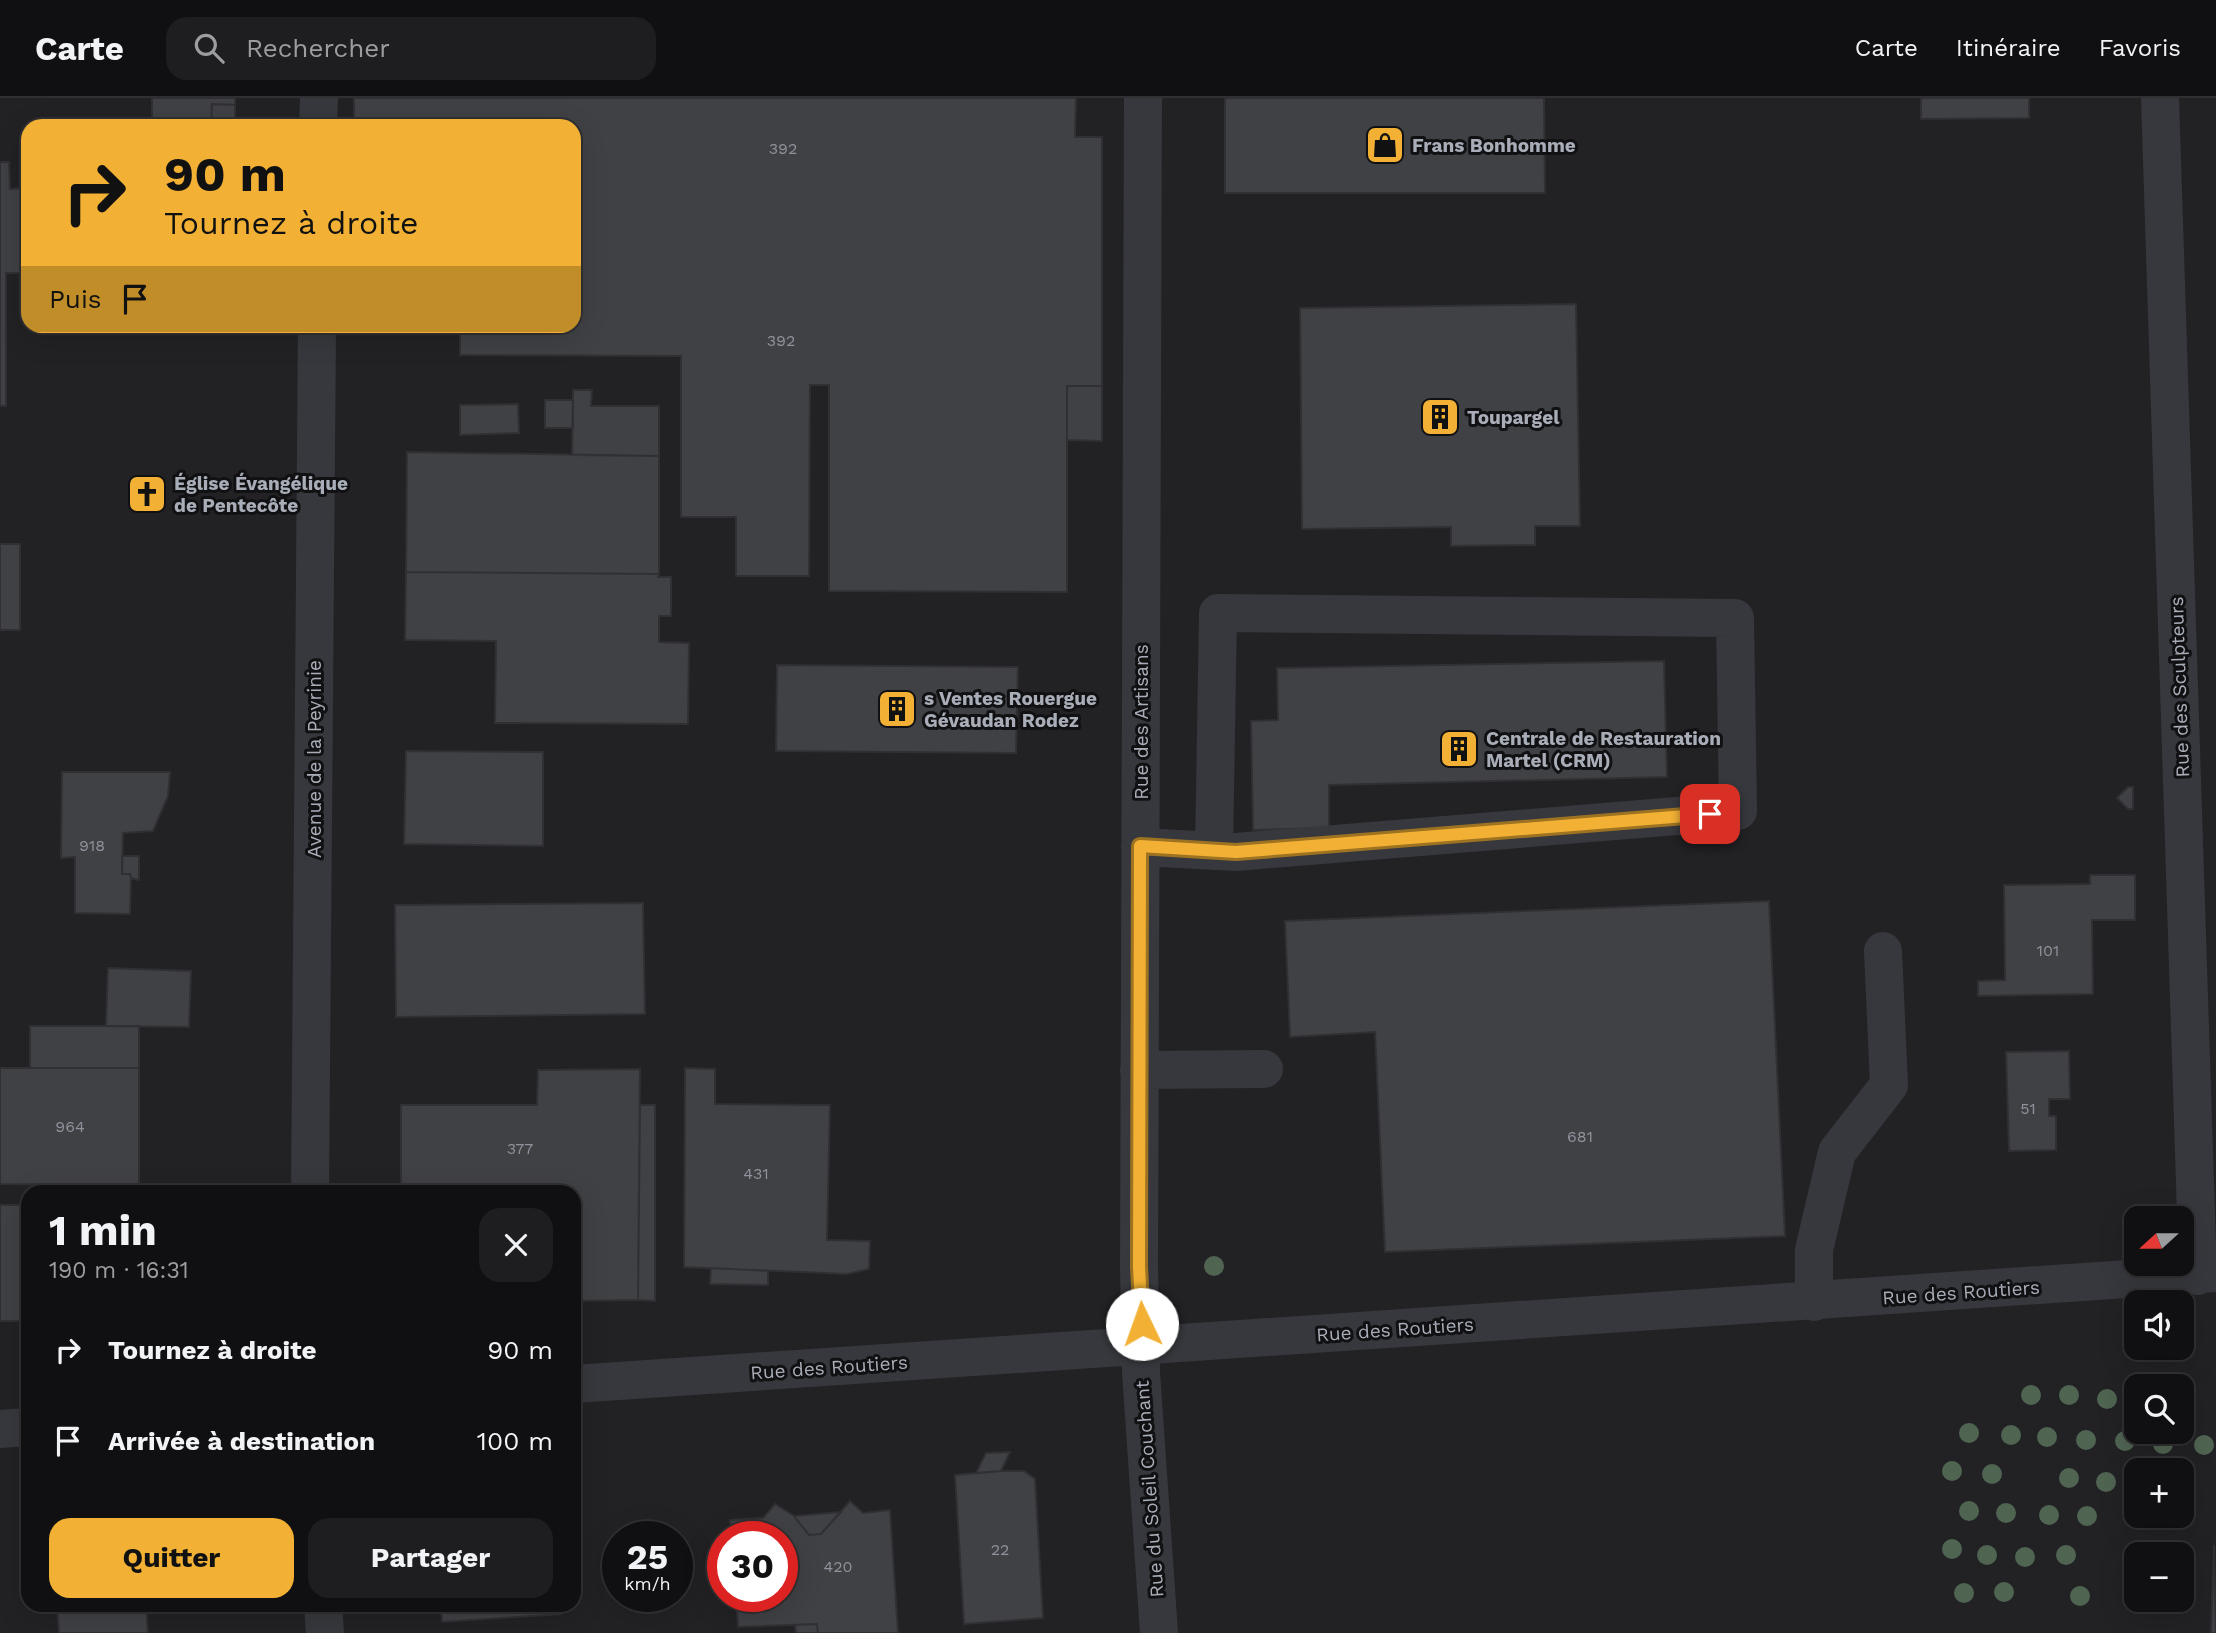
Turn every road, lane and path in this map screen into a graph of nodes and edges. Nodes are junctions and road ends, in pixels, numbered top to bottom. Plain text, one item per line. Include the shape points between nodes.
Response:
1 (319, 98) edge
2 (1143, 98) edge
3 (2160, 98) edge
4 (318, 119) edge
5 (317, 333) edge
6 (1140, 846) junction
7 (1214, 851) junction
8 (1883, 951) dead end
9 (1264, 1069) dead end
10 (1139, 1070) junction
11 (310, 1185) edge
12 (2207, 1274) edge
13 (1814, 1301) junction
14 (1140, 1345) junction
15 (581, 1384) edge
16 (21, 1427) edge
17 (0, 1429) edge
18 (324, 1612) edge
19 (325, 1633) edge
20 (1160, 1633) edge

1 - 4 street
2 - 6 street, Rue des Artisans
3 - 12 street, Rue des Sculpteurs
5 - 11 street, Avenue de la Peyrinie
6 - 7 street
6 - 10 street, Rue des Artisans
7 - 7 street via 1738,811 1735,618 1218,613
8 - 13 street via 1889,1085 1837,1152 1814,1250
9 - 10 street
10 - 14 street, Rue des Artisans
12 - 13 street, Rue des Routiers
13 - 14 street, Rue des Routiers
14 - 15 street, Rue des Routiers
14 - 20 street, Rue du Soleil Couchant
16 - 17 street
18 - 19 street

